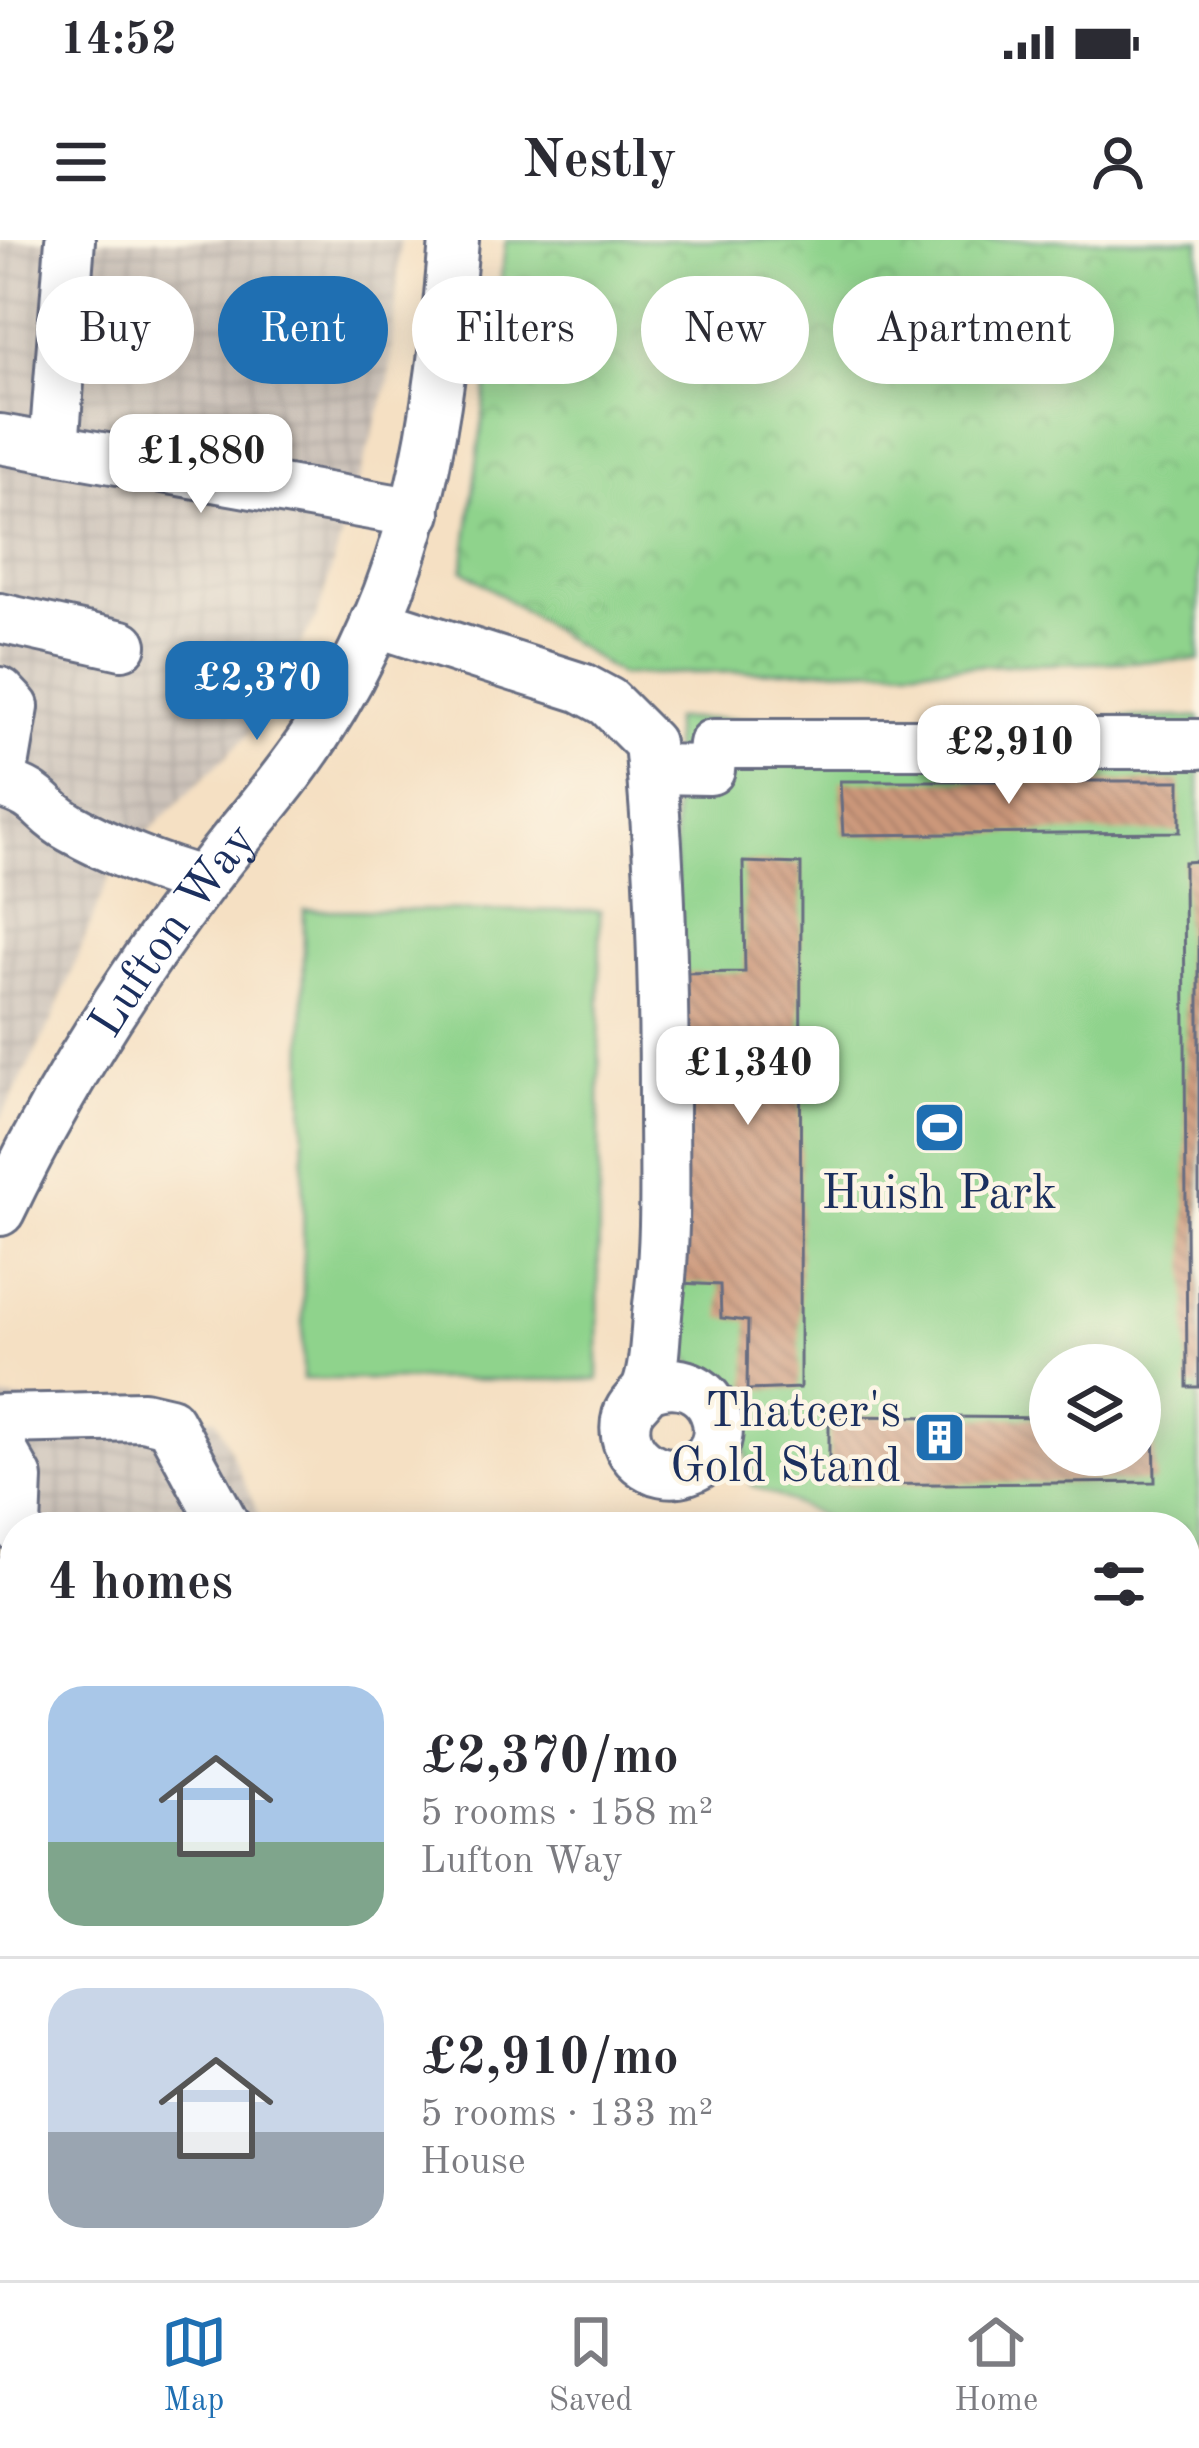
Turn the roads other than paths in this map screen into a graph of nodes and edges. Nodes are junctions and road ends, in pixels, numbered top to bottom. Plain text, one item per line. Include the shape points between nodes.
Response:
1 (70, 240) edge
2 (454, 240) edge
3 (0, 439) edge
4 (54, 447) junction
5 (416, 513) junction
6 (0, 618) edge
7 (375, 622) junction
8 (122, 646) dead end
9 (0, 692) edge
10 (1199, 744) edge
11 (652, 769) junction
12 (202, 881) junction
13 (0, 1211) edge
14 (647, 1389) dead end
15 (1, 1443) edge
16 (17, 1512) edge
17 (218, 1512) edge

1 - 4 street
2 - 5 street, Lufton Way via 432,452
3 - 4 street
4 - 5 street
5 - 7 street, Lufton Way
6 - 8 street
7 - 11 street via 608,702 649,743
7 - 12 street, Lufton Way via 316,734
9 - 12 street via 14,707 1,784 33,792 68,827
10 - 11 street via 713,744 710,770
11 - 14 street via 664,910 664,1262
12 - 13 street, Lufton Way via 100,1029
15 - 16 street via 18,1478
15 - 17 street via 143,1416 169,1422

